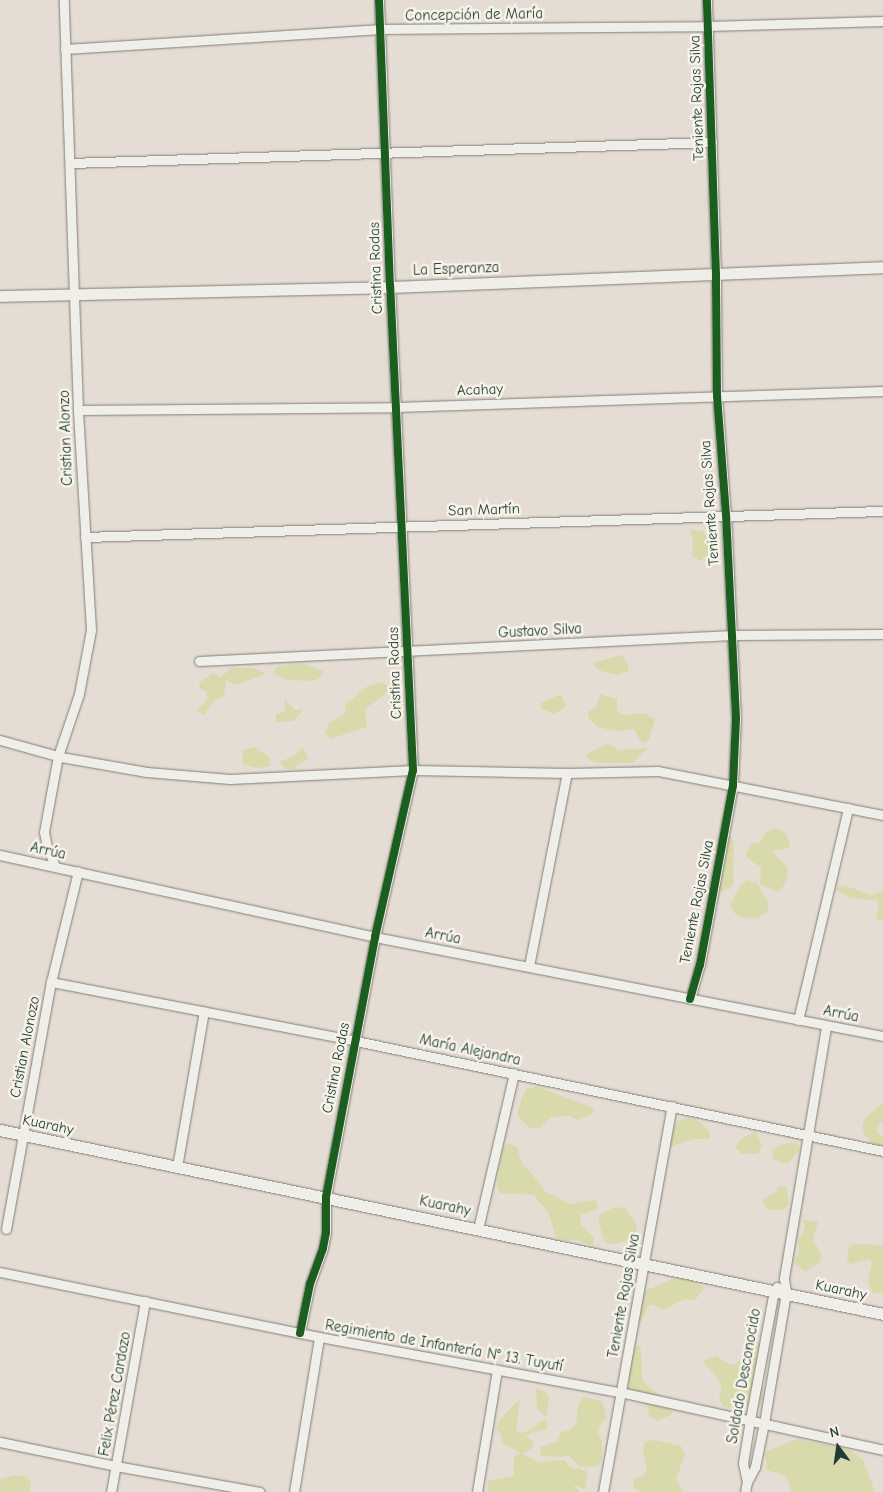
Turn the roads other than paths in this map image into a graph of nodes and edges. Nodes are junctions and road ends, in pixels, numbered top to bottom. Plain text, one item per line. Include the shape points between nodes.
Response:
1 (64, 0) edge
2 (379, 0) edge
3 (707, 0) edge
4 (883, 21) edge
5 (708, 26) junction
6 (381, 29) junction
7 (65, 49) junction
8 (712, 142) junction
9 (385, 154) junction
10 (70, 163) junction
11 (883, 267) edge
12 (716, 276) junction
13 (390, 286) junction
14 (75, 295) junction
15 (0, 296) edge
16 (883, 391) edge
17 (717, 396) junction
18 (396, 406) junction
19 (78, 410) junction
20 (883, 511) edge
21 (726, 515) junction
22 (402, 526) junction
23 (85, 537) junction
24 (883, 634) edge
25 (732, 636) junction
26 (408, 652) junction
27 (199, 660) dead end
28 (0, 740) edge
29 (58, 756) junction
30 (413, 770) junction
31 (567, 773) junction
32 (733, 785) junction
33 (848, 808) junction
34 (883, 815) edge
35 (0, 855) edge
36 (55, 866) junction
37 (78, 871) junction
38 (376, 937) junction
39 (529, 966) junction
40 (51, 982) junction
41 (690, 999) junction
42 (204, 1011) junction
43 (798, 1020) junction
44 (826, 1026) junction
45 (883, 1036) edge
46 (356, 1041) junction
47 (514, 1073) junction
48 (672, 1106) junction
49 (0, 1130) edge
50 (22, 1135) junction
51 (808, 1136) junction
52 (883, 1151) edge
53 (178, 1167) junction
54 (326, 1197) junction
55 (6, 1229) dead end
56 (478, 1229) junction
57 (644, 1263) junction
58 (0, 1272) edge
59 (784, 1278) junction
60 (774, 1291) junction
61 (786, 1293) junction
62 (145, 1301) junction
63 (883, 1314) edge
64 (300, 1333) junction
65 (319, 1337) junction
66 (497, 1370) junction
67 (620, 1392) junction
68 (750, 1420) junction
69 (764, 1423) junction
70 (0, 1442) edge
71 (883, 1450) edge
72 (116, 1466) junction
73 (747, 1482) junction
74 (111, 1492) edge
75 (260, 1492) edge
76 (294, 1492) edge
77 (477, 1492) edge
78 (603, 1492) edge
79 (745, 1492) edge

1 - 7 street, Cristian Alonzo
2 - 6 street, Cristina Rodas
3 - 5 street, Teniente Rojas Silva
4 - 5 street, Concepción de María
5 - 6 street, Concepción de María
5 - 8 street, Teniente Rojas Silva
6 - 7 street, Concepción de María
6 - 9 street, Cristina Rodas
7 - 10 street, Cristian Alonzo
8 - 9 street
8 - 12 street, Teniente Rojas Silva
9 - 10 street
9 - 13 street, Cristina Rodas
10 - 14 street, Cristian Alonzo
11 - 12 street, La Esperanza
12 - 13 street, La Esperanza
12 - 17 street, Teniente Rojas Silva
13 - 14 street, La Esperanza
13 - 18 street, Cristina Rodas
14 - 15 street, La Esperanza
14 - 19 street, Cristian Alonzo
16 - 17 street, Acahay
17 - 18 street, Acahay
17 - 21 street, Teniente Rojas Silva
18 - 19 street, Acahay
18 - 22 street, Cristina Rodas
19 - 23 street, Cristian Alonzo
20 - 21 street, San Martín
21 - 22 street, San Martín
21 - 25 street, Teniente Rojas Silva
22 - 23 street, San Martín
22 - 26 street, Cristina Rodas
23 - 29 street, Cristian Alonzo via 91,630 79,694
24 - 25 street, Gustavo Silva
25 - 26 street, Gustavo Silva
25 - 32 street, Teniente Rojas Silva via 736,718
26 - 27 street, Gustavo Silva
26 - 30 street, Cristina Rodas
28 - 29 street
29 - 30 street via 147,772 230,779
29 - 36 street, Cristian Alonzo via 44,832
30 - 31 street
30 - 38 street, Cristina Rodas
31 - 32 street via 658,771
31 - 39 street
32 - 33 street
32 - 41 street, Teniente Rojas Silva via 700,965
33 - 34 street
33 - 43 street
35 - 36 street, Arrúa
36 - 37 street, Arrúa
37 - 38 street, Arrúa
37 - 40 street, Cristian Alonozo
38 - 39 street, Arrúa
38 - 46 street, Cristina Rodas
39 - 41 street, Arrúa
40 - 42 street, María Alejandra
40 - 50 street, Cristian Alonozo
41 - 43 street, Arrúa
42 - 46 street, María Alejandra
42 - 53 street
43 - 44 street, Arrúa
44 - 45 street, Arrúa
44 - 51 street, Soldado Desconocido
46 - 47 street, María Alejandra
46 - 54 street, Cristina Rodas
47 - 48 street, María Alejandra
47 - 56 street
48 - 51 street, María Alejandra
48 - 57 street, Teniente Rojas Silva
49 - 50 street, Kuarahy
50 - 53 street, Kuarahy
50 - 55 street, Cristian Alonozo
51 - 52 street, María Alejandra
51 - 59 street, Soldado Desconocido
53 - 54 street, Kuarahy
54 - 56 street, Kuarahy
54 - 64 street, Cristina Rodas via 323,1248 310,1284
56 - 57 street, Kuarahy
57 - 60 street, Kuarahy
57 - 67 street, Teniente Rojas Silva
58 - 62 street, Regimiento de Infantería N° 13. Tuyutí
59 - 60 street, Soldado Desconocido
59 - 61 street, Soldado Desconocido
60 - 61 street, Kuarahy
60 - 68 street, Soldado Desconocido
61 - 63 street, Kuarahy
61 - 69 street, Soldado Desconocido
62 - 64 street, Regimiento de Infantería N° 13. Tuyutí
62 - 72 street, Felix Pérez Cardozo
64 - 65 street, Regimiento de Infantería N° 13. Tuyutí
65 - 66 street, Regimiento de Infantería N° 13. Tuyutí
65 - 76 street
66 - 67 street, Regimiento de Infantería N° 13. Tuyutí
66 - 77 street
67 - 68 street, Regimiento de Infantería N° 13. Tuyutí
67 - 78 street, Teniente Rojas Silva
68 - 69 street, Regimiento de Infantería N° 13. Tuyutí
68 - 73 street, Soldado Desconocido via 743,1463
69 - 71 street, Regimiento de Infantería N° 13. Tuyutí
69 - 73 street, Soldado Desconocido via 755,1467
70 - 72 street
72 - 74 street, Felix Pérez Cardozo
72 - 75 street
73 - 79 street, Soldado Desconocido

